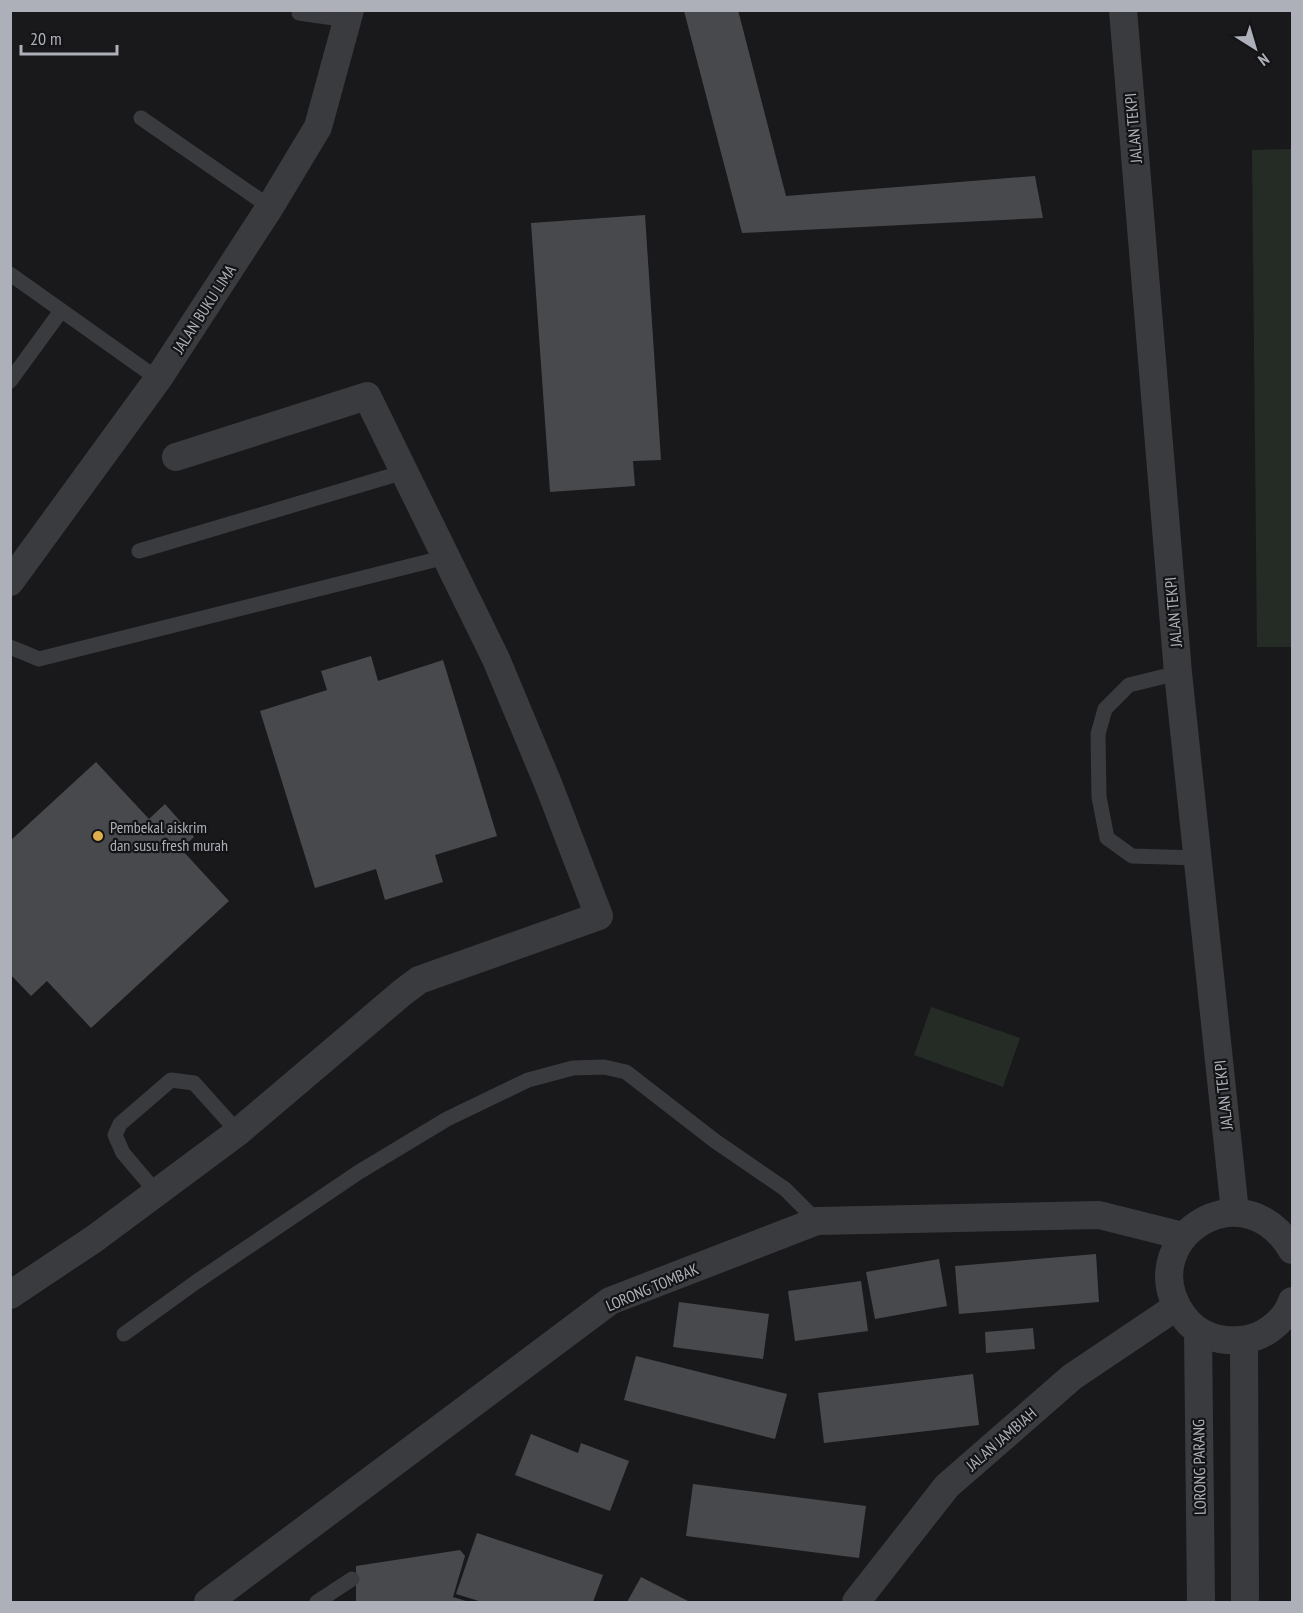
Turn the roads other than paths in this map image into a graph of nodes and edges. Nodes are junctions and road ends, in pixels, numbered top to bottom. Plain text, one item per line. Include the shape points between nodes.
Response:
1 (1123, 10) edge
2 (299, 13) dead end
3 (349, 15) edge
4 (141, 118) dead end
5 (270, 207) junction
6 (10, 274) edge
7 (61, 310) junction
8 (158, 379) junction
9 (10, 381) edge
10 (176, 457) dead end
11 (404, 472) junction
12 (139, 551) dead end
13 (446, 557) junction
14 (10, 582) edge
15 (10, 647) edge
16 (1178, 673) junction
17 (1199, 858) junction
18 (238, 1132) junction
19 (156, 1193) junction
20 (1235, 1212) junction
21 (817, 1221) junction
22 (1183, 1236) junction
23 (1293, 1250) edge
24 (10, 1295) edge
25 (1293, 1301) edge
26 (1176, 1307) junction
27 (1198, 1331) junction
28 (123, 1334) dead end
29 (1244, 1340) junction
30 (352, 1579) dead end
31 (208, 1602) edge
32 (317, 1602) edge
33 (856, 1602) edge
34 (1201, 1602) edge
35 (1245, 1602) edge

1 - 16 street, JALAN TEKPI
2 - 3 lane
3 - 5 street, JALAN BUKU LIMA via 318,127
4 - 5 lane
5 - 8 street, JALAN BUKU LIMA
6 - 7 lane
7 - 8 lane
7 - 9 lane
8 - 14 street, JALAN BUKU LIMA
10 - 11 street via 367,396
11 - 12 lane
11 - 13 street
13 - 15 lane via 39,659
13 - 18 street via 496,659 599,916 419,980
16 - 17 street, JALAN TEKPI
16 - 17 lane via 1129,686 1105,709 1098,734 1099,797 1107,838 1132,856
17 - 20 street, JALAN TEKPI
18 - 19 street
18 - 19 lane via 194,1083 171,1080 120,1124 115,1135 123,1153
19 - 24 street
20 - 22 street via 1215,1215
20 - 23 street via 1270,1223
21 - 22 street, LORONG TOMBAK via 1099,1215
21 - 28 lane via 785,1189 626,1072 604,1066 573,1068 528,1080 437,1125 359,1172
21 - 31 street, LORONG TOMBAK via 610,1301
22 - 26 street via 1169,1271
25 - 29 street via 1278,1323 1263,1334
26 - 27 street
26 - 33 street, JALAN JAMBIAH via 1072,1377 947,1486
27 - 29 street via 1212,1338
27 - 34 street, LORONG PARANG
29 - 35 street
30 - 32 lane

